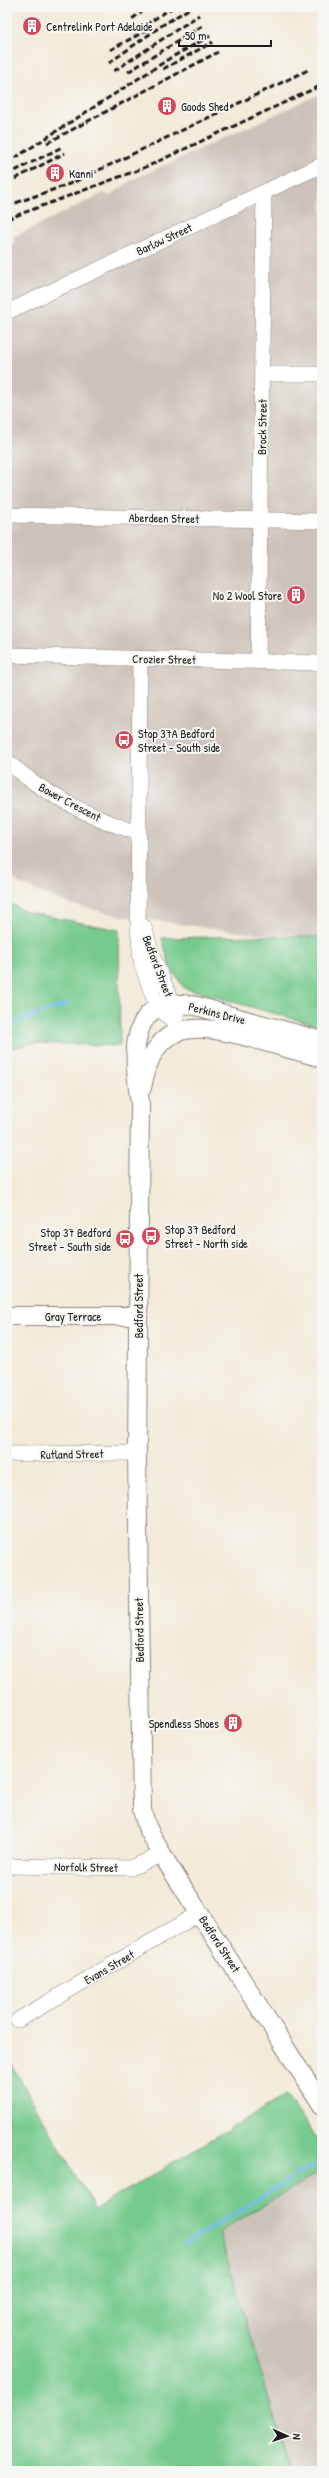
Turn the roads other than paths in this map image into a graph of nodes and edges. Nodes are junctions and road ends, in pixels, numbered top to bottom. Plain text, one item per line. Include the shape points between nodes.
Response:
1 (322, 165) edge
2 (264, 192) junction
3 (7, 312) edge
4 (263, 374) junction
5 (322, 374) edge
6 (7, 515) edge
7 (260, 519) junction
8 (322, 521) edge
9 (7, 654) edge
10 (140, 659) junction
11 (258, 662) junction
12 (322, 662) edge
13 (7, 761) edge
14 (138, 833) junction
15 (166, 1006) junction
16 (183, 1030) junction
17 (322, 1041) edge
18 (322, 1058) edge
19 (140, 1102) junction
20 (7, 1316) edge
21 (138, 1316) junction
22 (137, 1453) junction
23 (7, 1454) edge
24 (162, 1855) junction
25 (7, 1866) edge
26 (200, 1913) junction
27 (18, 2020) dead end
28 (322, 2105) edge

1 - 2 street, Barlow Street
2 - 3 street, Barlow Street
2 - 4 street, Brock Street
4 - 5 street
4 - 7 street, Brock Street
6 - 7 street, Aberdeen Street
7 - 8 street, Aberdeen Street
7 - 11 street, Brock Street
9 - 10 street, Crozier Street
10 - 11 street, Crozier Street
10 - 14 street, Bedford Street
11 - 12 street, Crozier Street
13 - 14 street, Bower Crescent via 50,794 84,812
14 - 15 street, Bedford Street via 140,956
15 - 16 street, Bedford Street
15 - 17 street, Perkins Drive via 204,1008
15 - 19 street via 146,1018 138,1034 136,1066
16 - 18 street, Perkins Drive via 196,1027 215,1029
16 - 19 street, Perkins Drive via 164,1041 151,1058 145,1073
19 - 21 street, Bedford Street
20 - 21 street, Gray Terrace
21 - 22 street, Bedford Street
22 - 23 street, Rutland Street
22 - 24 street, Bedford Street via 141,1800 147,1827
24 - 25 street, Norfolk Street via 130,1868
24 - 26 street, Bedford Street
26 - 27 street, Evans Street
26 - 28 street, Bedford Street

